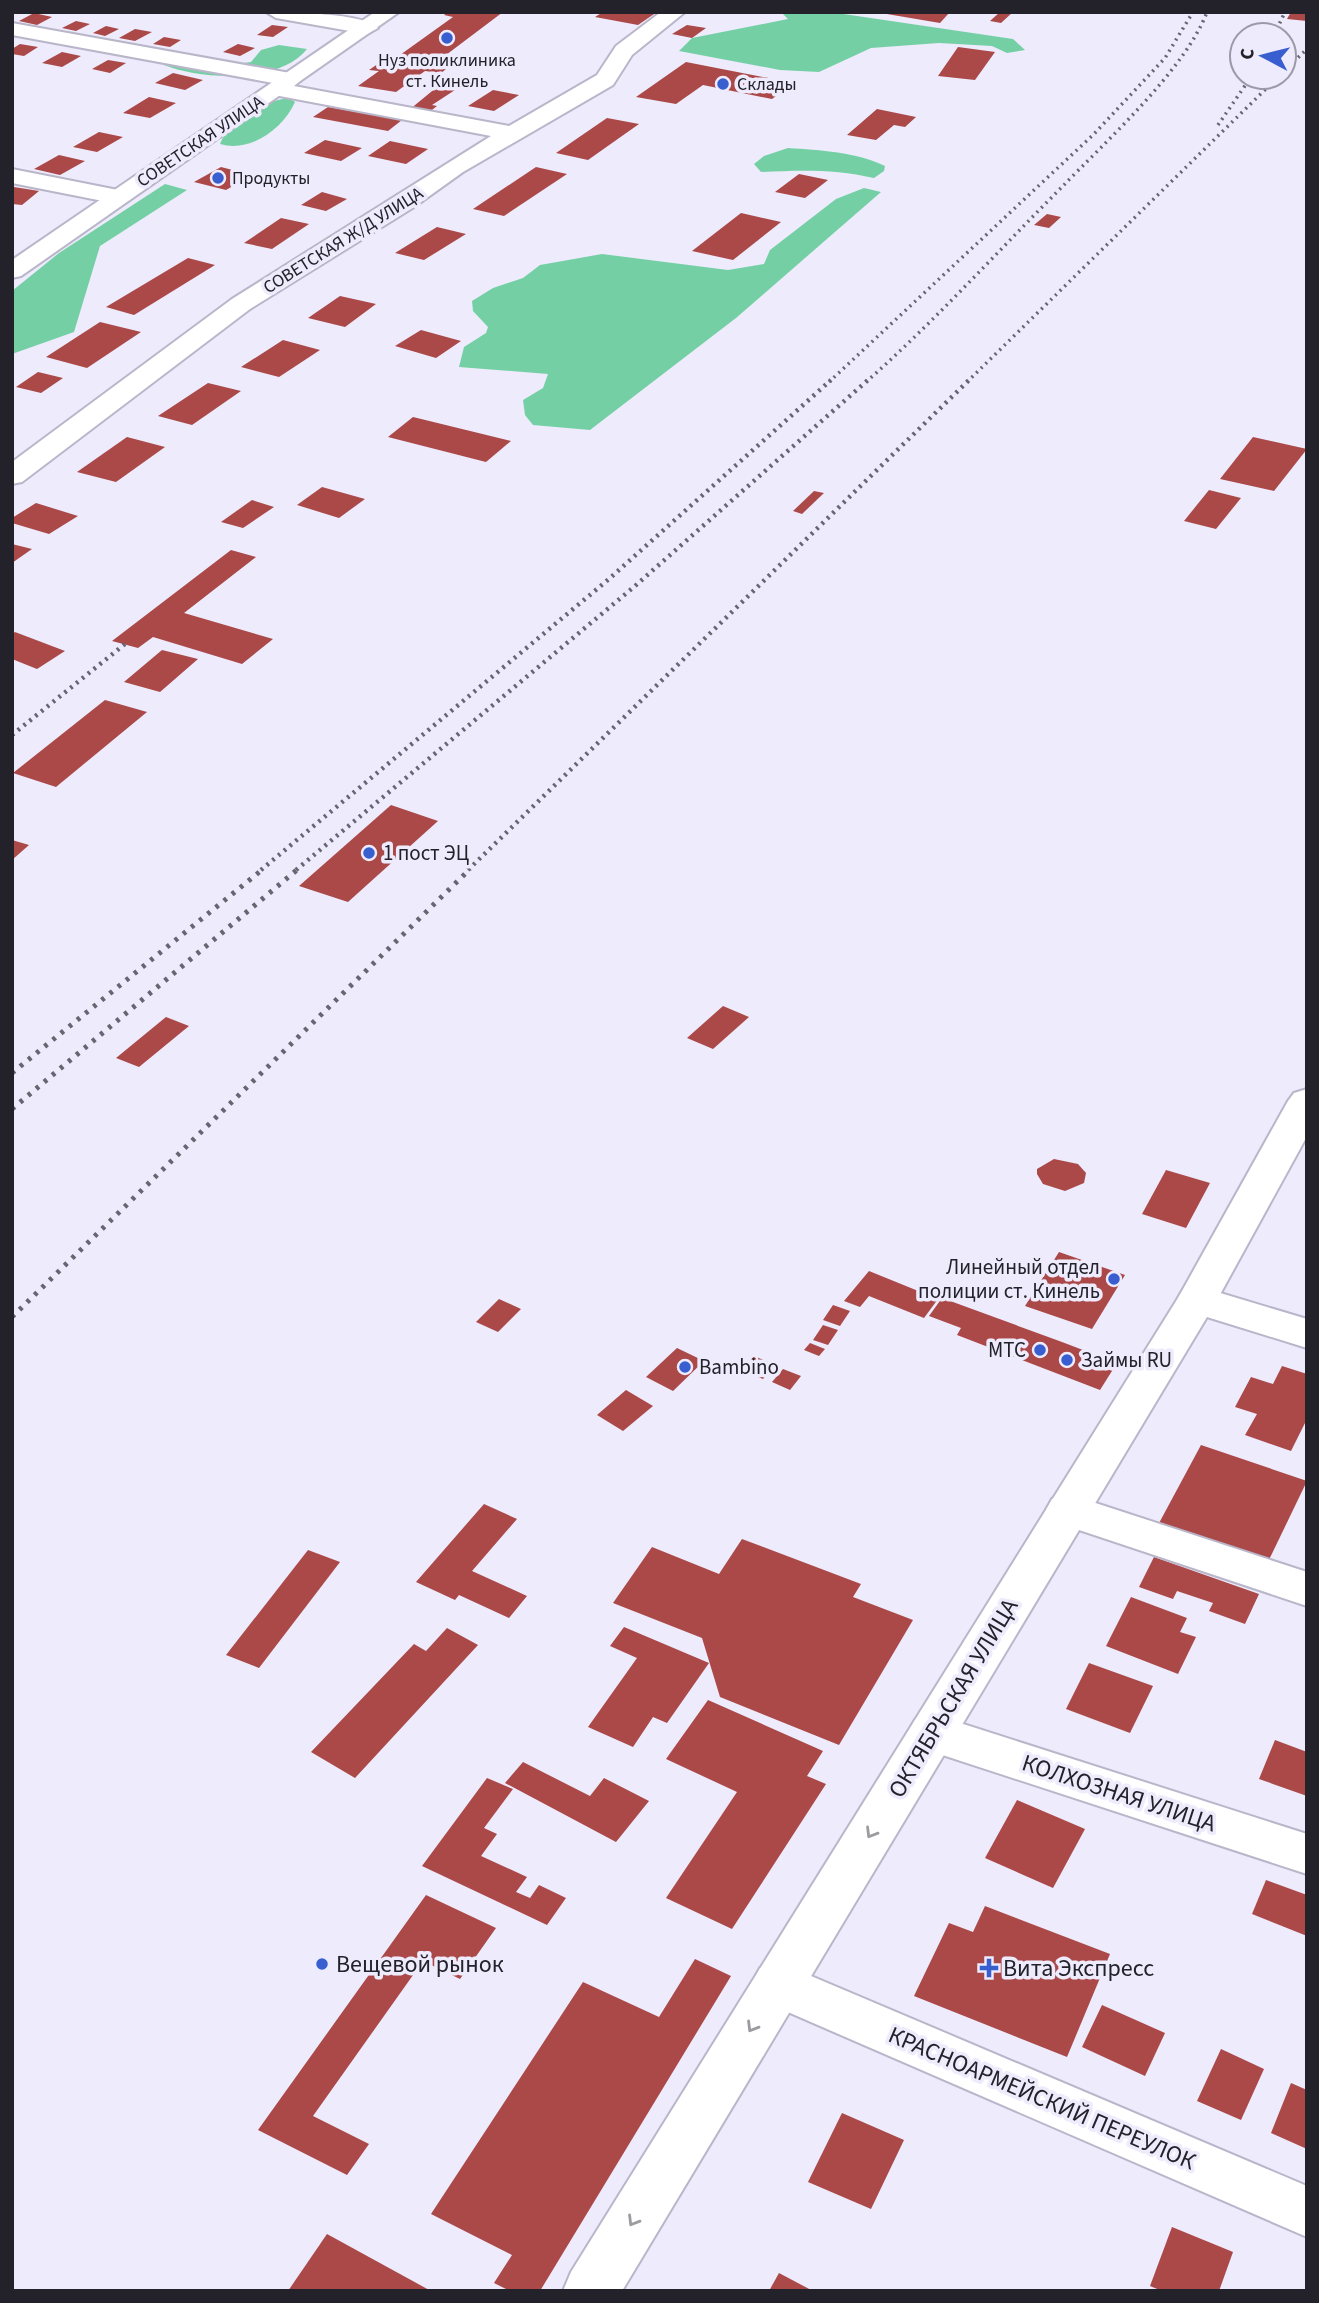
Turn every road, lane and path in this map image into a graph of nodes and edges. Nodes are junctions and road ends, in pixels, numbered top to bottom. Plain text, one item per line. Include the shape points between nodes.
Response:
1 (389, 12) edge
2 (675, 12) edge
3 (280, 13) edge
4 (367, 28) junction
5 (12, 29) edge
6 (284, 85) junction
7 (515, 134) junction
8 (12, 177) edge
9 (118, 197) junction
10 (16, 266) edge
11 (12, 477) edge
12 (1305, 1108) edge
13 (1197, 1300) junction
14 (1307, 1334) edge
15 (1068, 1510) junction
16 (1307, 1589) edge
17 (932, 1733) junction
18 (1307, 1854) edge
19 (778, 1984) junction
20 (1307, 2212) edge
21 (591, 2291) edge

1 - 4 street, СОВЕТСКАЯ УЛИЦА
2 - 7 street, СОВЕТСКАЯ Ж/Д УЛИЦА via 624,51 606,80
3 - 4 street
4 - 6 street, СОВЕТСКАЯ УЛИЦА
5 - 6 street
6 - 7 street
6 - 9 street, СОВЕТСКАЯ УЛИЦА
7 - 11 street, СОВЕТСКАЯ Ж/Д УЛИЦА via 455,167 241,304
8 - 9 street
9 - 10 street, СОВЕТСКАЯ УЛИЦА
12 - 13 street, ОКТЯБРЬСКАЯ УЛИЦА
13 - 14 street
13 - 15 street, ОКТЯБРЬСКАЯ УЛИЦА
15 - 16 street
15 - 17 street, ОКТЯБРЬСКАЯ УЛИЦА
17 - 18 street, КОЛХОЗНАЯ УЛИЦА
17 -> 19 street, ОКТЯБРЬСКАЯ УЛИЦА
19 - 20 street, КРАСНОАРМЕЙСКИЙ ПЕРЕУЛОК
19 -> 21 street, ОКТЯБРЬСКАЯ УЛИЦА

